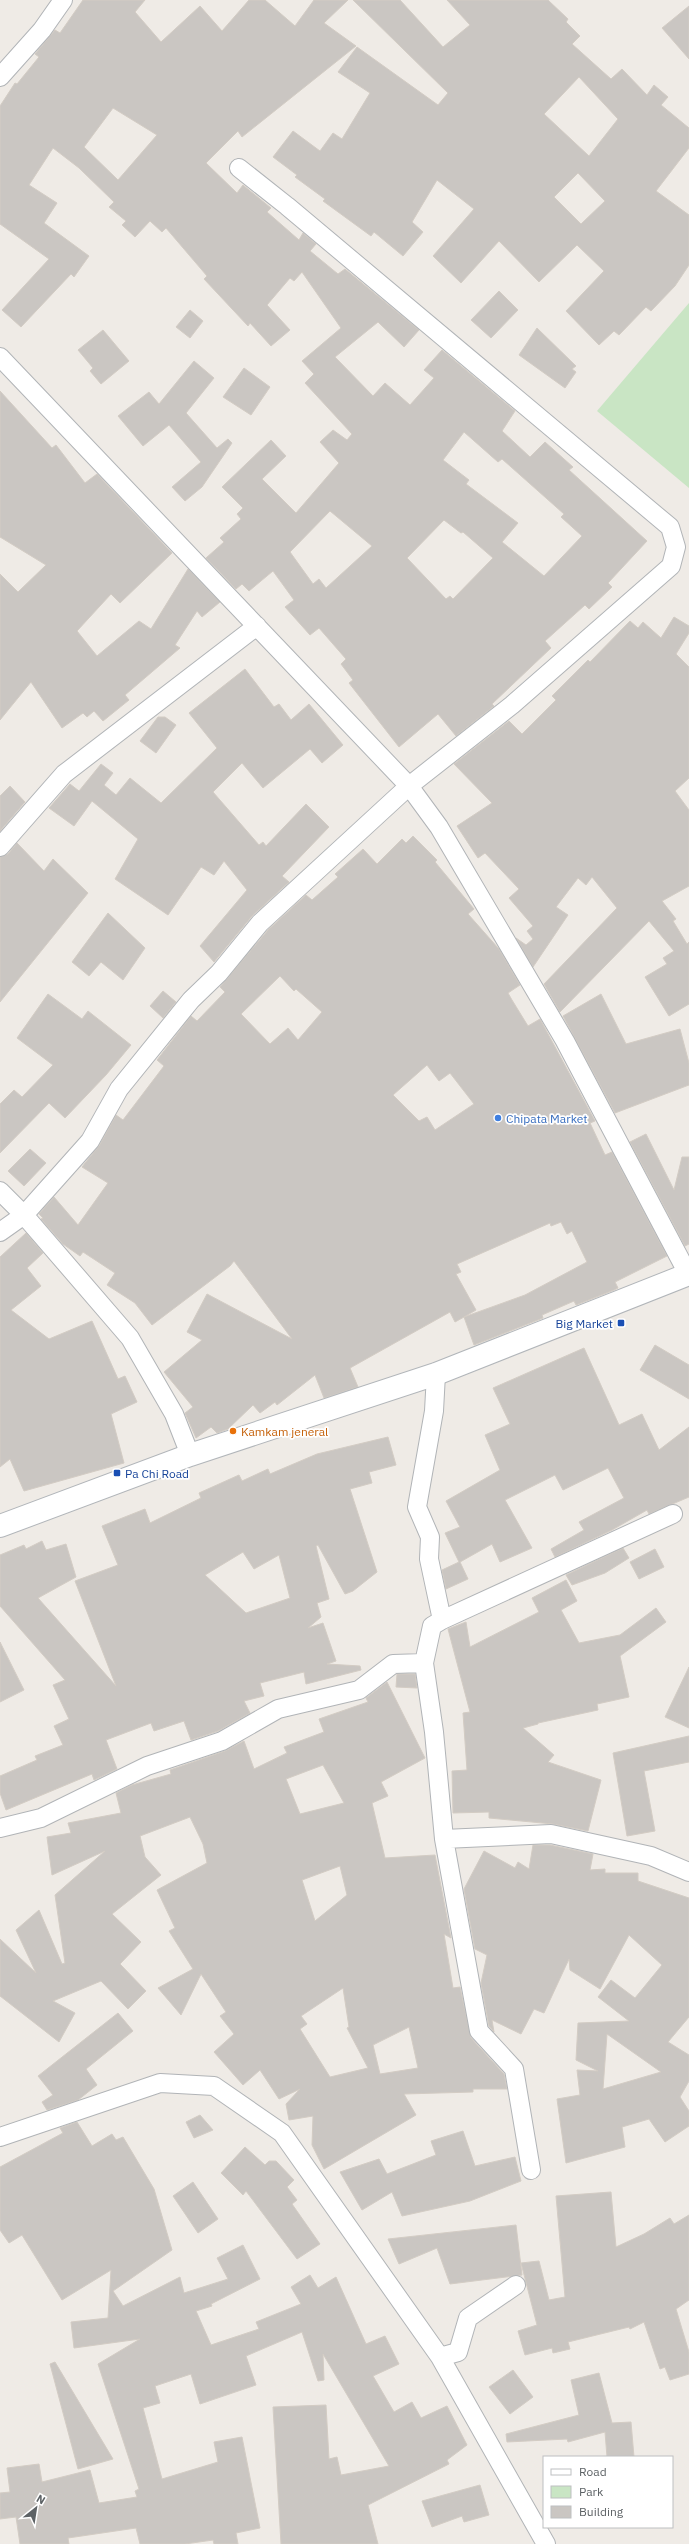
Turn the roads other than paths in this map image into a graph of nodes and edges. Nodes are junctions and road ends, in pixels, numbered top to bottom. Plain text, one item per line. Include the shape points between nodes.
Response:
1 (63, 0) edge
2 (0, 77) edge
3 (239, 168) dead end
4 (0, 357) edge
5 (257, 626) junction
6 (410, 786) junction
7 (0, 847) edge
8 (0, 1191) edge
9 (24, 1215) junction
10 (0, 1232) edge
11 (688, 1274) edge
12 (436, 1374) junction
13 (190, 1456) junction
14 (673, 1514) dead end
15 (0, 1526) edge
16 (442, 1620) junction
17 (424, 1663) junction
18 (0, 1828) edge
19 (444, 1839) junction
20 (689, 1872) edge
21 (0, 2137) edge
22 (531, 2170) dead end
23 (516, 2285) dead end
24 (440, 2357) junction
25 (546, 2544) edge

1 - 2 street via 42,30
3 - 6 street via 670,527 676,547 671,566 512,705
4 - 5 street
5 - 6 street
5 - 7 street via 64,774
6 - 9 street via 260,923 219,973 191,1000 119,1089 90,1141
6 - 11 street via 439,827 565,1041
8 - 9 street
9 - 10 street
9 - 13 street via 130,1338 174,1414
11 - 12 street
12 - 13 street
12 - 16 street via 434,1411 417,1507 430,1537 430,1559
13 - 15 street
14 - 16 street
16 - 17 street via 432,1626
17 - 18 street via 393,1664 359,1690 278,1709 222,1741 147,1766 41,1818
17 - 19 street via 434,1732
19 - 20 street via 551,1834 650,1856
19 - 22 street via 480,2031 514,2069
21 - 24 street via 160,2083 214,2086 282,2132
23 - 24 street via 468,2318 458,2352
24 - 25 street

